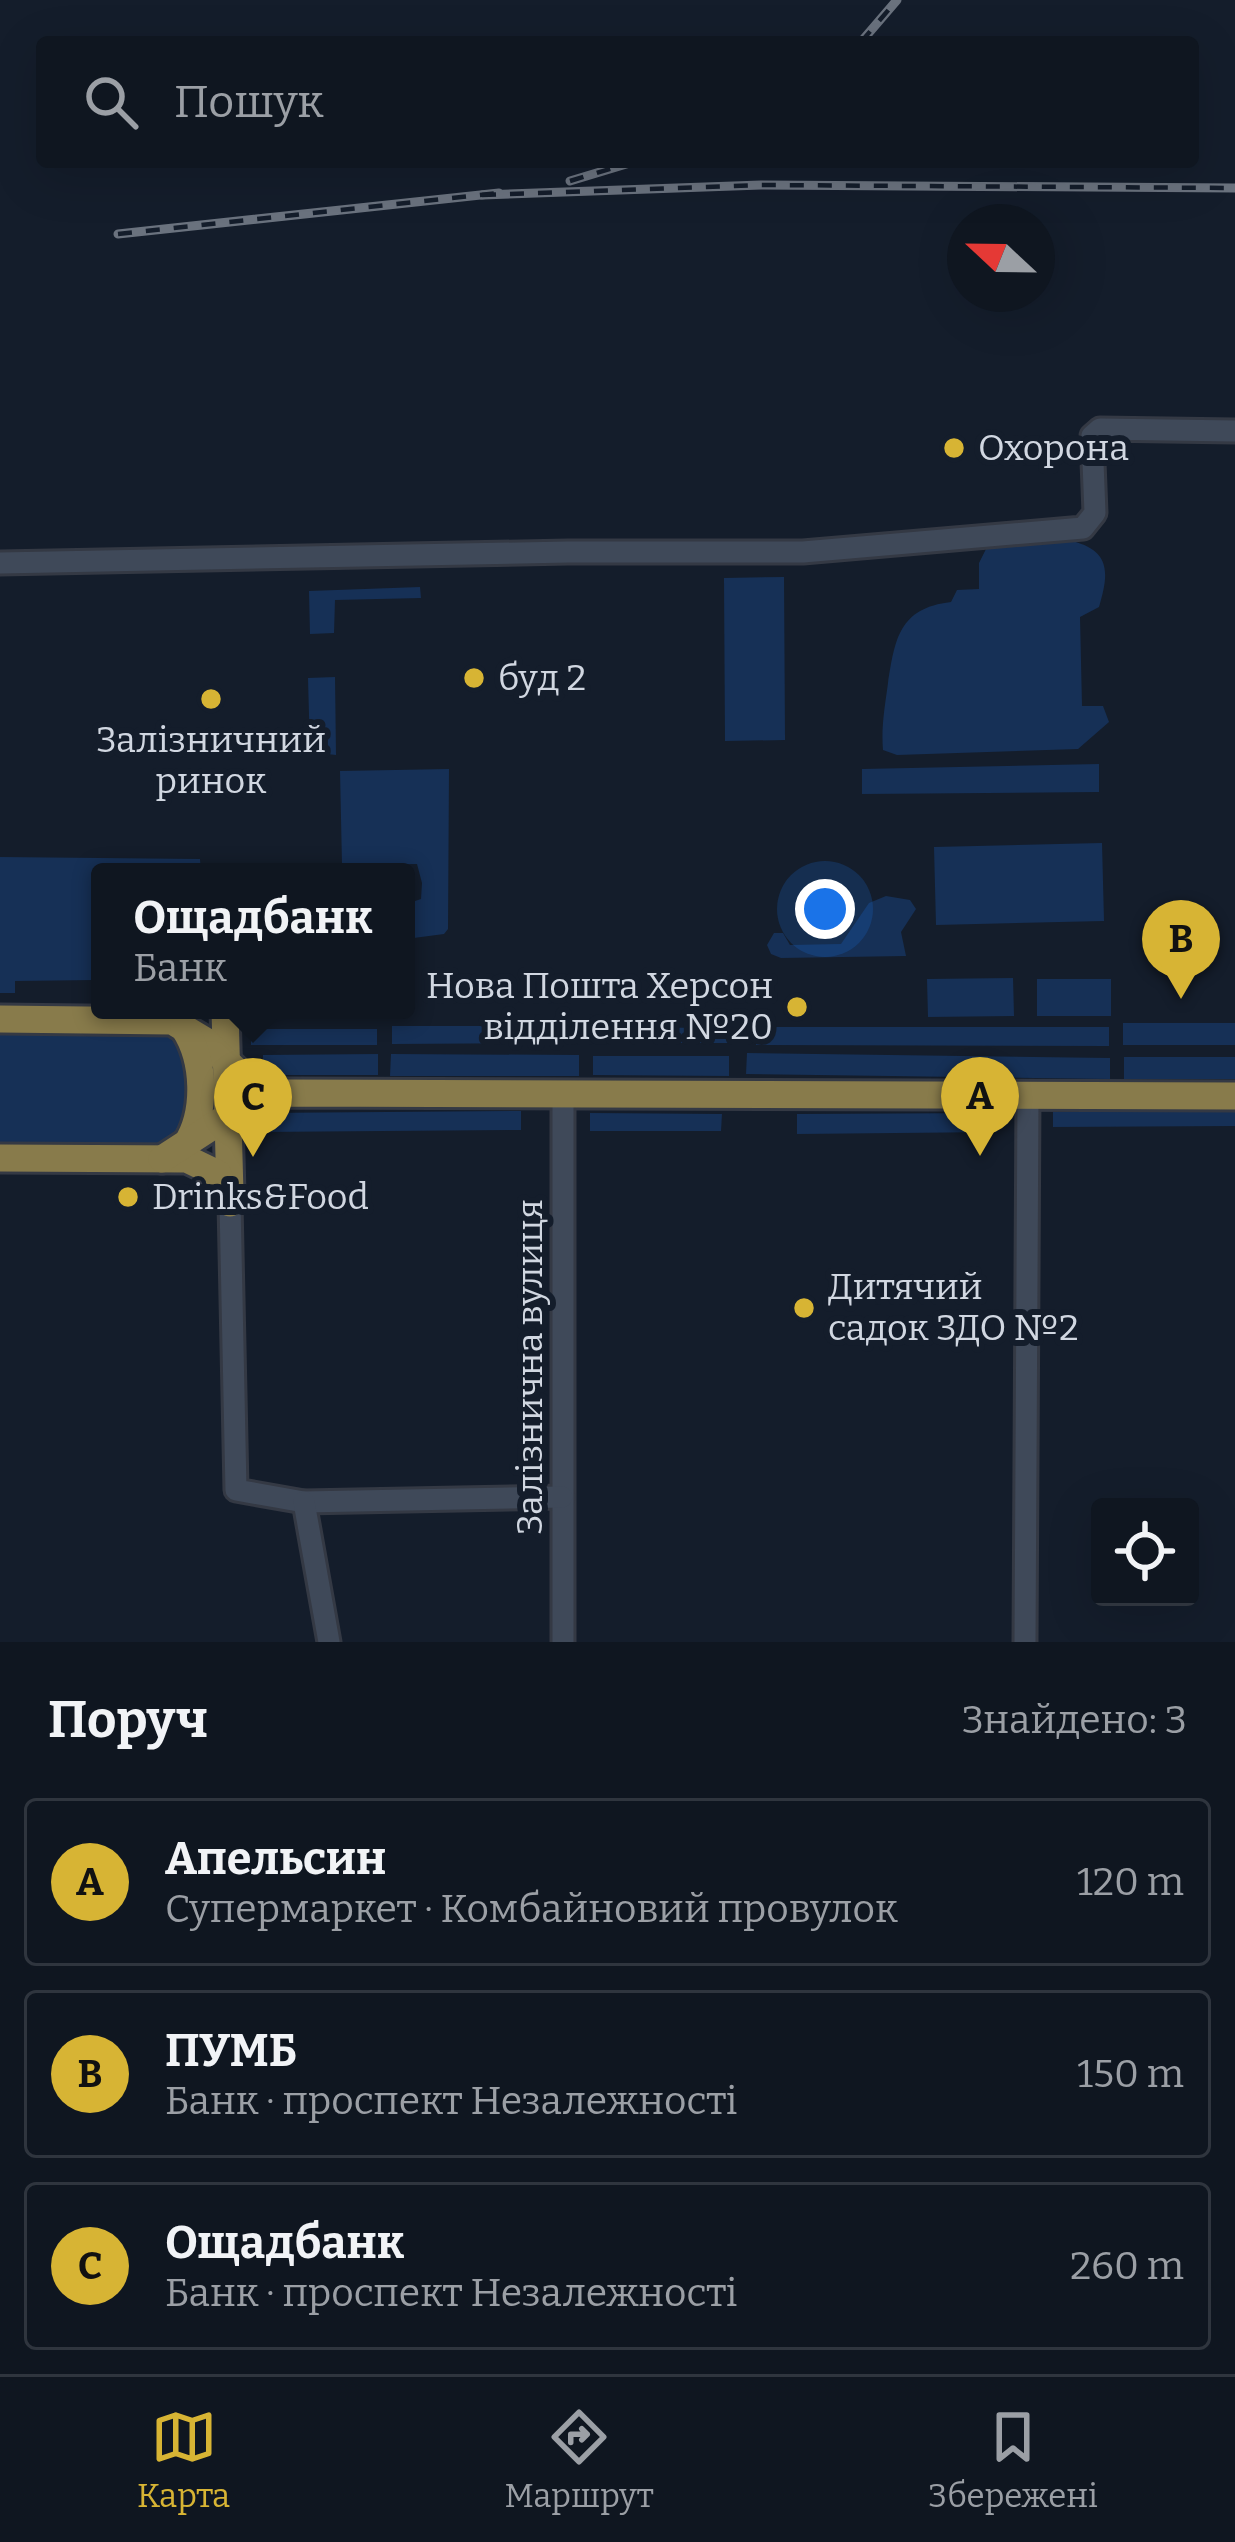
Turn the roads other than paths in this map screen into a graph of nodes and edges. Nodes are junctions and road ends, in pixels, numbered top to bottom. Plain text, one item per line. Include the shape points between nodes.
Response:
1 (1235, 430) edge
2 (0, 563) edge
3 (0, 1019) edge
4 (226, 1019) edge
5 (184, 1020) edge
6 (229, 1065) junction
7 (284, 1093) junction
8 (562, 1093) junction
9 (1028, 1095) junction
10 (1235, 1096) edge
11 (230, 1115) junction
12 (179, 1150) junction
13 (0, 1158) edge
14 (230, 1203) junction
15 (562, 1497) junction
16 (304, 1502) junction
17 (329, 1642) edge
18 (563, 1642) edge
19 (1025, 1642) edge

1 - 2 street via 1100,429 1092,436 1095,513 1083,528 803,552
3 - 5 main road
4 - 6 main road
5 - 6 main road
5 - 12 main road via 196,1049 198,1117
6 - 7 main road via 247,1081
6 - 11 main road
7 - 8 main road
7 - 11 main road
8 - 9 main road
8 - 15 street, Залізнична вулиця
9 - 10 main road
9 - 19 street
11 - 12 main road
11 - 14 main road
12 - 13 main road
12 - 14 main road via 218,1174
14 - 16 street via 236,1490
15 - 16 street
15 - 18 street, Залізнична вулиця
16 - 17 street

